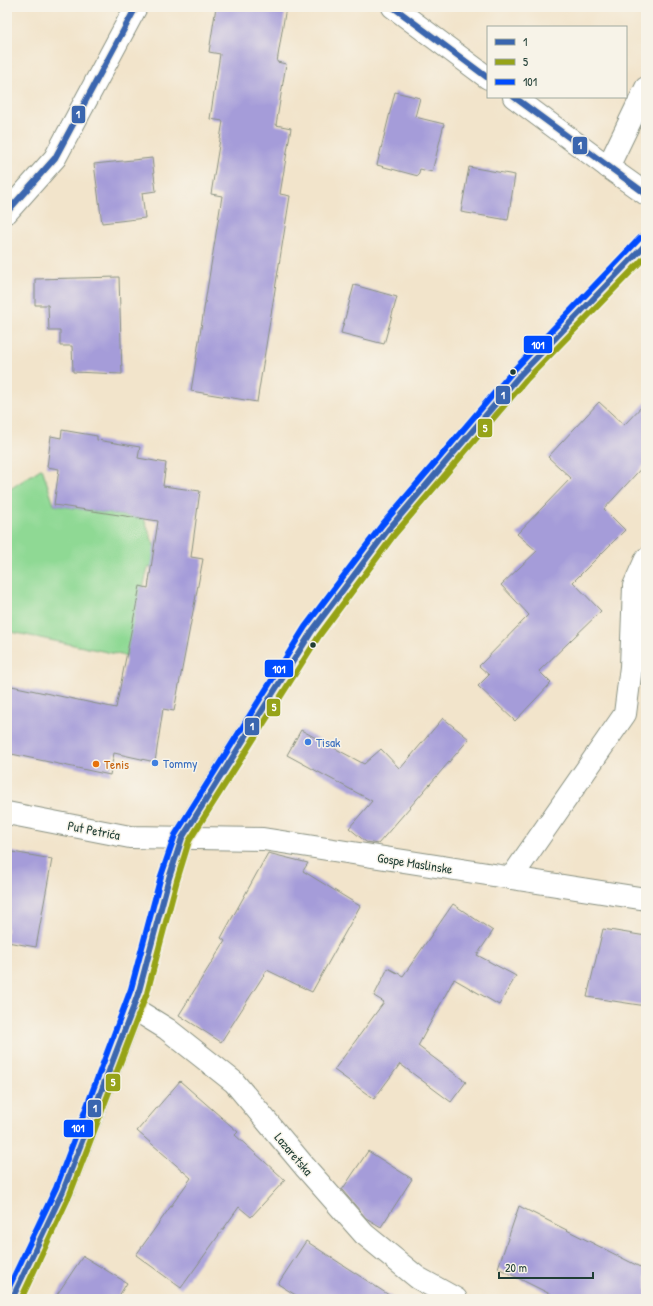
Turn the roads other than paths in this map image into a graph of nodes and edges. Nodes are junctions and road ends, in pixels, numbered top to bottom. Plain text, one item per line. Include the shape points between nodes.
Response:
1 (136, 7) edge
2 (393, 7) edge
3 (487, 77) edge
4 (646, 88) edge
5 (515, 98) edge
6 (608, 167) junction
7 (646, 194) edge
8 (7, 212) edge
9 (646, 244) edge
10 (646, 559) edge
11 (7, 813) edge
12 (182, 838) junction
13 (511, 878) junction
14 (646, 899) edge
15 (133, 1008) junction
16 (12, 1299) edge
17 (456, 1299) edge

1 - 8 street via 55,158
2 - 3 street
4 - 6 street
5 - 6 street
6 - 7 street
9 - 12 street via 520,375 388,530 312,631
10 - 13 street via 634,586 631,667 625,714
11 - 12 street, Put Petrića via 128,837
12 - 13 street, Gospe Maslinske via 263,839
12 - 15 street
13 - 14 street, Gospe Maslinske
15 - 16 street via 63,1190
15 - 17 street, Lazaretska via 167,1029 234,1082 364,1234 418,1278

